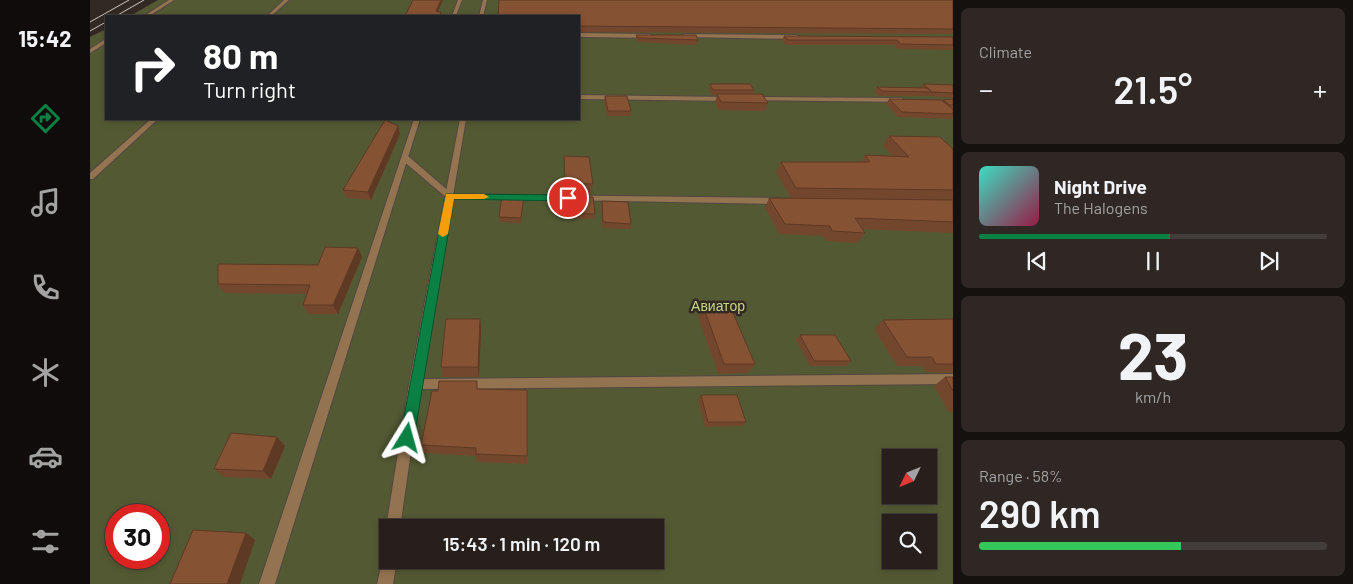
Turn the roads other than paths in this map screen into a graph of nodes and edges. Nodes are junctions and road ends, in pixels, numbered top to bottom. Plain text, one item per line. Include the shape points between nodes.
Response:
1 (172, 0) edge
2 (287, 0) edge
3 (460, 0) edge
4 (485, 0) edge
5 (148, 15) edge
6 (270, 15) edge
7 (454, 15) edge
8 (481, 15) edge
9 (580, 35) edge
10 (653, 36) edge
11 (680, 36) edge
12 (800, 37) edge
13 (105, 41) edge
14 (90, 51) edge
15 (580, 97) edge
16 (736, 99) edge
17 (746, 99) edge
18 (914, 100) edge
19 (154, 120) edge
20 (417, 120) edge
21 (463, 120) edge
22 (405, 158) junction
23 (90, 177) edge
24 (450, 196) junction
25 (786, 201) edge
26 (953, 379) edge
27 (415, 384) junction
28 (395, 519) edge
29 (388, 569) edge
30 (267, 584) edge
31 (385, 584) edge

1 - 5 street
2 - 6 street
3 - 7 street
4 - 8 street
9 - 10 street
11 - 12 street
13 - 14 street
15 - 16 street
17 - 18 street
19 - 23 street
20 - 22 street
21 - 24 street
22 - 24 street
22 - 30 street
24 - 25 street
24 - 27 street
26 - 27 street
27 - 28 street
29 - 31 street

